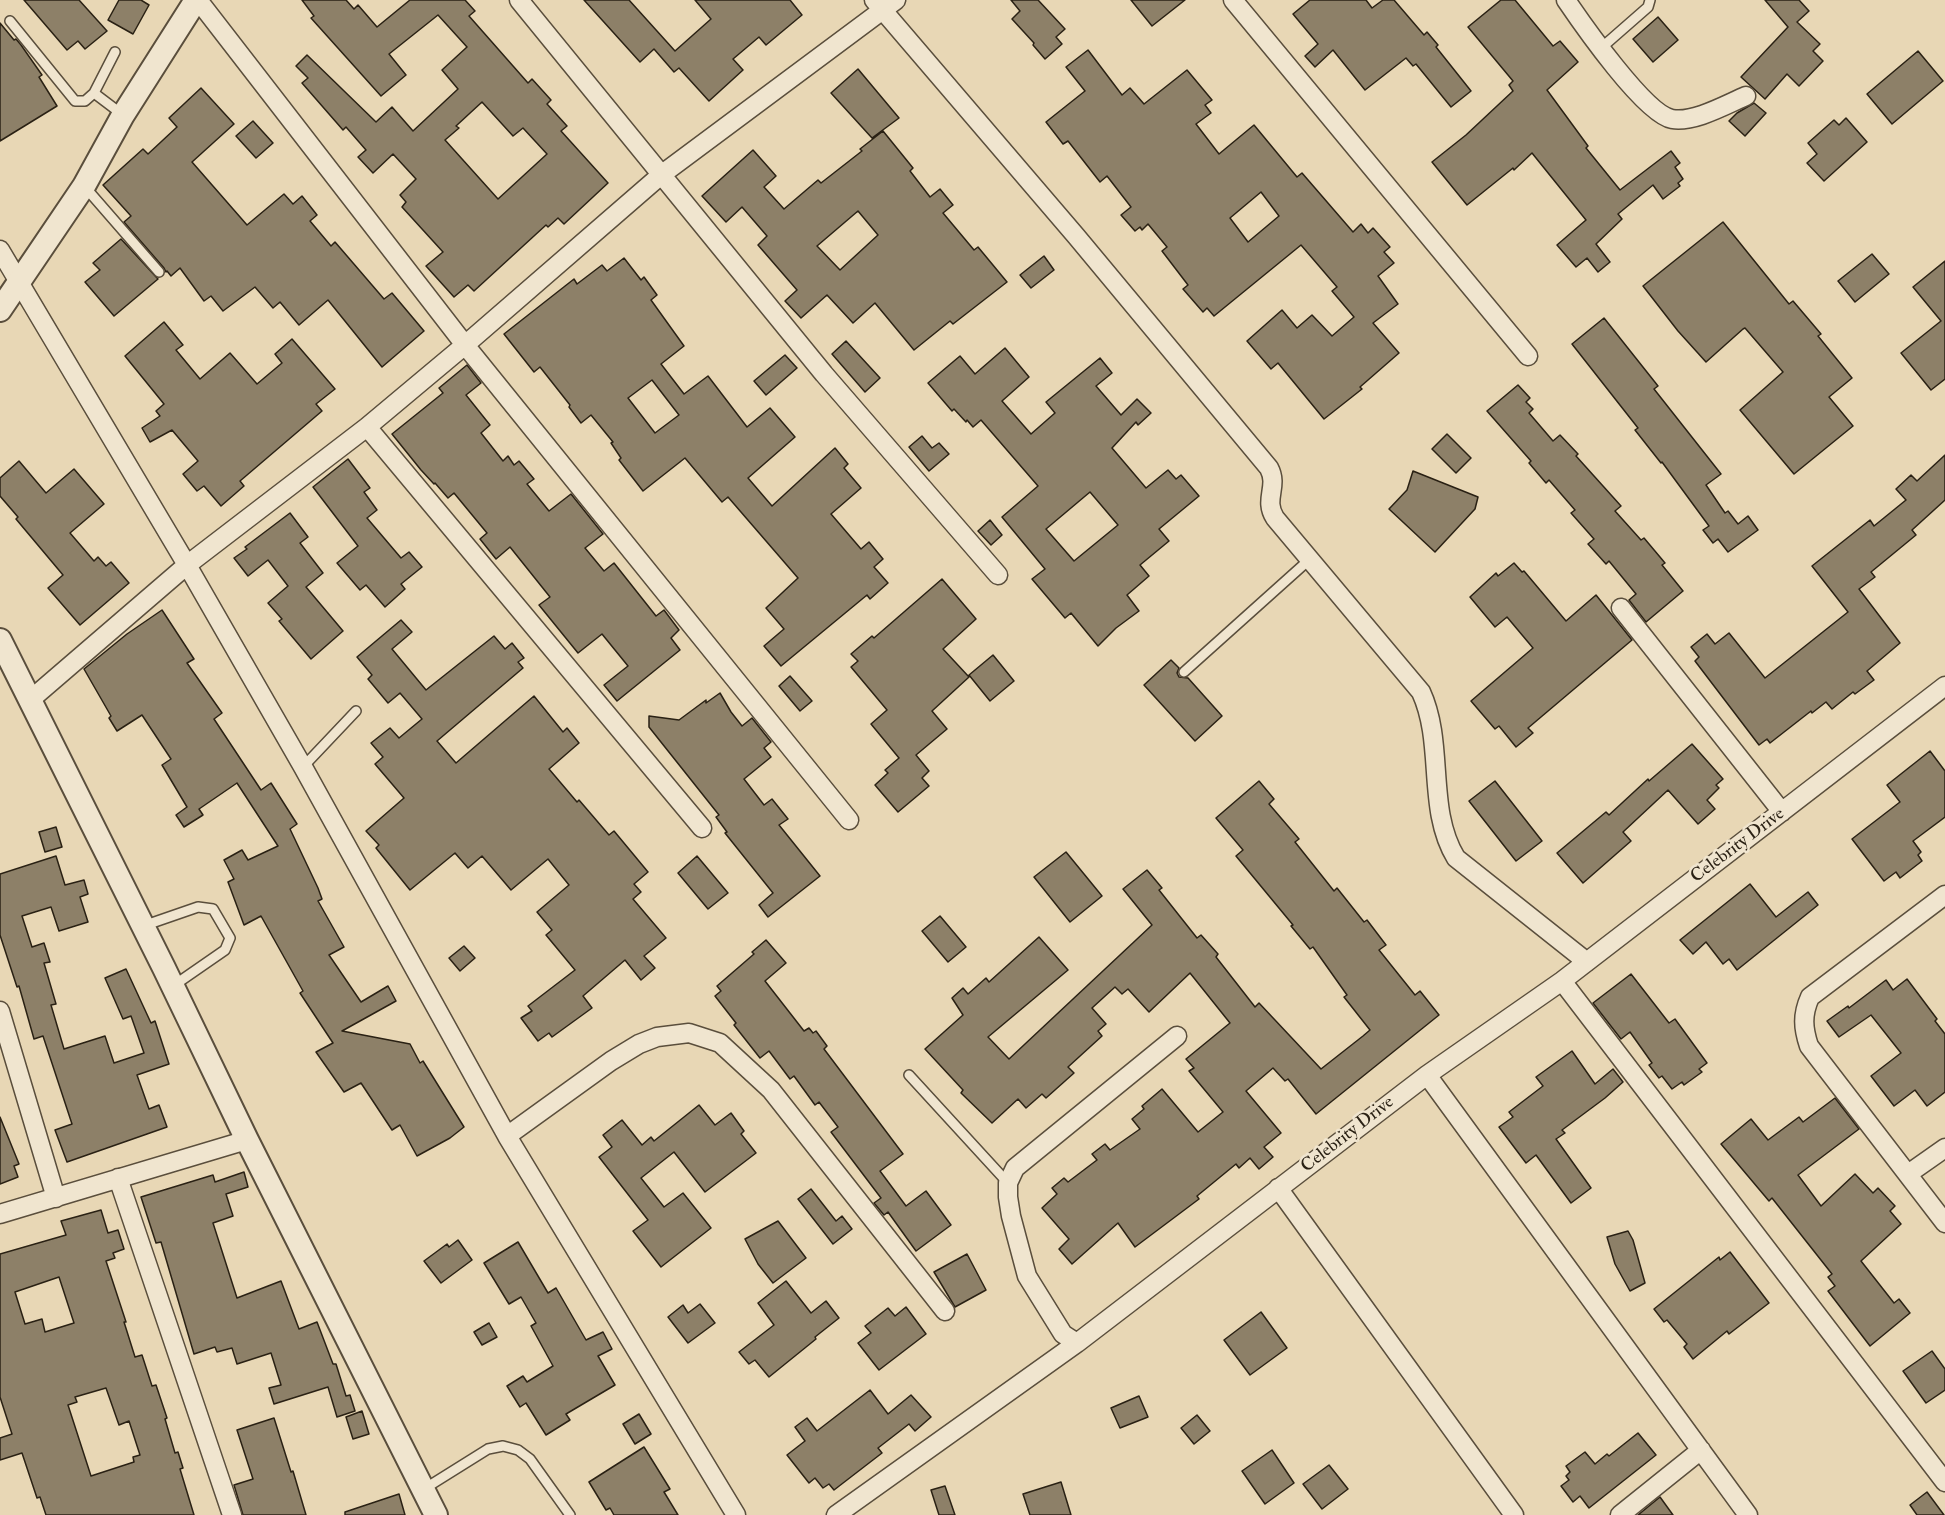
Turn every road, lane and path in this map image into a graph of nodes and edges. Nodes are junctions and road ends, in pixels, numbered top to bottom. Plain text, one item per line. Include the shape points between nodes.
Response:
1 (197, 0) edge
2 (519, 0) edge
3 (1233, 0) edge
4 (1566, 0) edge
5 (1650, 0) edge
6 (884, 4) edge
7 (10, 21) dead end
8 (1600, 49) junction
9 (115, 51) dead end
10 (94, 93) junction
11 (1746, 96) dead end
12 (123, 115) junction
13 (661, 175) junction
14 (84, 186) junction
15 (0, 250) edge
16 (159, 272) dead end
17 (18, 281) junction
18 (0, 310) edge
19 (465, 345) junction
20 (1528, 356) dead end
21 (367, 427) junction
22 (1310, 559) junction
23 (188, 566) junction
24 (998, 575) dead end
25 (1621, 608) dead end
26 (0, 640) edge
27 (1184, 672) dead end
28 (1945, 686) edge
29 (29, 700) junction
30 (356, 711) dead end
31 (303, 767) junction
32 (1782, 812) junction
33 (849, 820) dead end
34 (702, 828) dead end
35 (1945, 895) edge
36 (143, 926) junction
37 (1587, 962) junction
38 (1562, 981) junction
39 (173, 986) junction
40 (0, 1011) edge
41 (1177, 1036) dead end
42 (909, 1075) dead end
43 (1427, 1075) junction
44 (507, 1136) junction
45 (247, 1140) junction
46 (1945, 1148) edge
47 (1908, 1174) junction
48 (118, 1179) junction
49 (1008, 1183) junction
50 (1278, 1188) junction
51 (56, 1198) junction
52 (0, 1214) edge
53 (1945, 1223) edge
54 (945, 1311) dead end
55 (1077, 1343) junction
56 (1701, 1450) junction
57 (1945, 1482) edge
58 (424, 1489) junction
59 (232, 1515) edge
60 (436, 1515) edge
61 (570, 1515) edge
62 (736, 1515) edge
63 (836, 1515) edge
64 (1514, 1515) edge
65 (1620, 1515) edge
66 (1748, 1515) edge

1 - 12 street
1 - 19 street
2 - 13 street
3 - 20 street
4 - 8 street
5 - 8 lane via 1648,7
6 - 13 street
6 - 22 street via 1269,468 1274,483 1270,497 1272,512
7 - 10 lane via 75,101 85,101
8 - 11 street via 1656,111 1672,119 1694,118
9 - 10 lane
10 - 12 lane
12 - 14 street
13 - 19 street
13 - 24 street via 824,374
14 - 16 lane
14 - 17 street
15 - 17 street
17 - 18 street
17 - 23 street
19 - 21 street
19 - 33 street
21 - 23 street
21 - 34 street
22 - 27 lane
22 - 37 street via 1421,692 1429,709 1442,828 1455,858
23 - 29 street
23 - 31 street
25 - 32 street
26 - 29 street
28 - 32 street, Celebrity Drive
29 - 36 street
30 - 31 lane
31 - 44 street
32 - 37 street, Celebrity Drive
35 - 47 street via 1810,997 1804,1010 1803,1029 1809,1047
36 - 39 street
36 - 39 lane via 206,907 213,909 230,938 225,950
37 - 38 street, Celebrity Drive
38 - 43 street, Celebrity Drive
38 - 57 street
39 - 45 street
40 - 51 street
41 - 49 street via 1015,1168
42 - 49 lane
43 - 50 street, Celebrity Drive
43 - 56 street
44 - 54 street via 639,1044 689,1033 720,1043 771,1090
44 - 62 street
45 - 48 street
45 - 58 street
46 - 47 street
47 - 53 street
48 - 51 street
48 - 59 street
49 - 55 street via 1011,1216 1027,1276 1062,1334
50 - 55 street, Celebrity Drive
50 - 64 street
51 - 52 street
55 - 63 street, Celebrity Drive
56 - 65 street
56 - 66 street
58 - 60 street
58 - 61 lane via 488,1449 503,1446 530,1459

